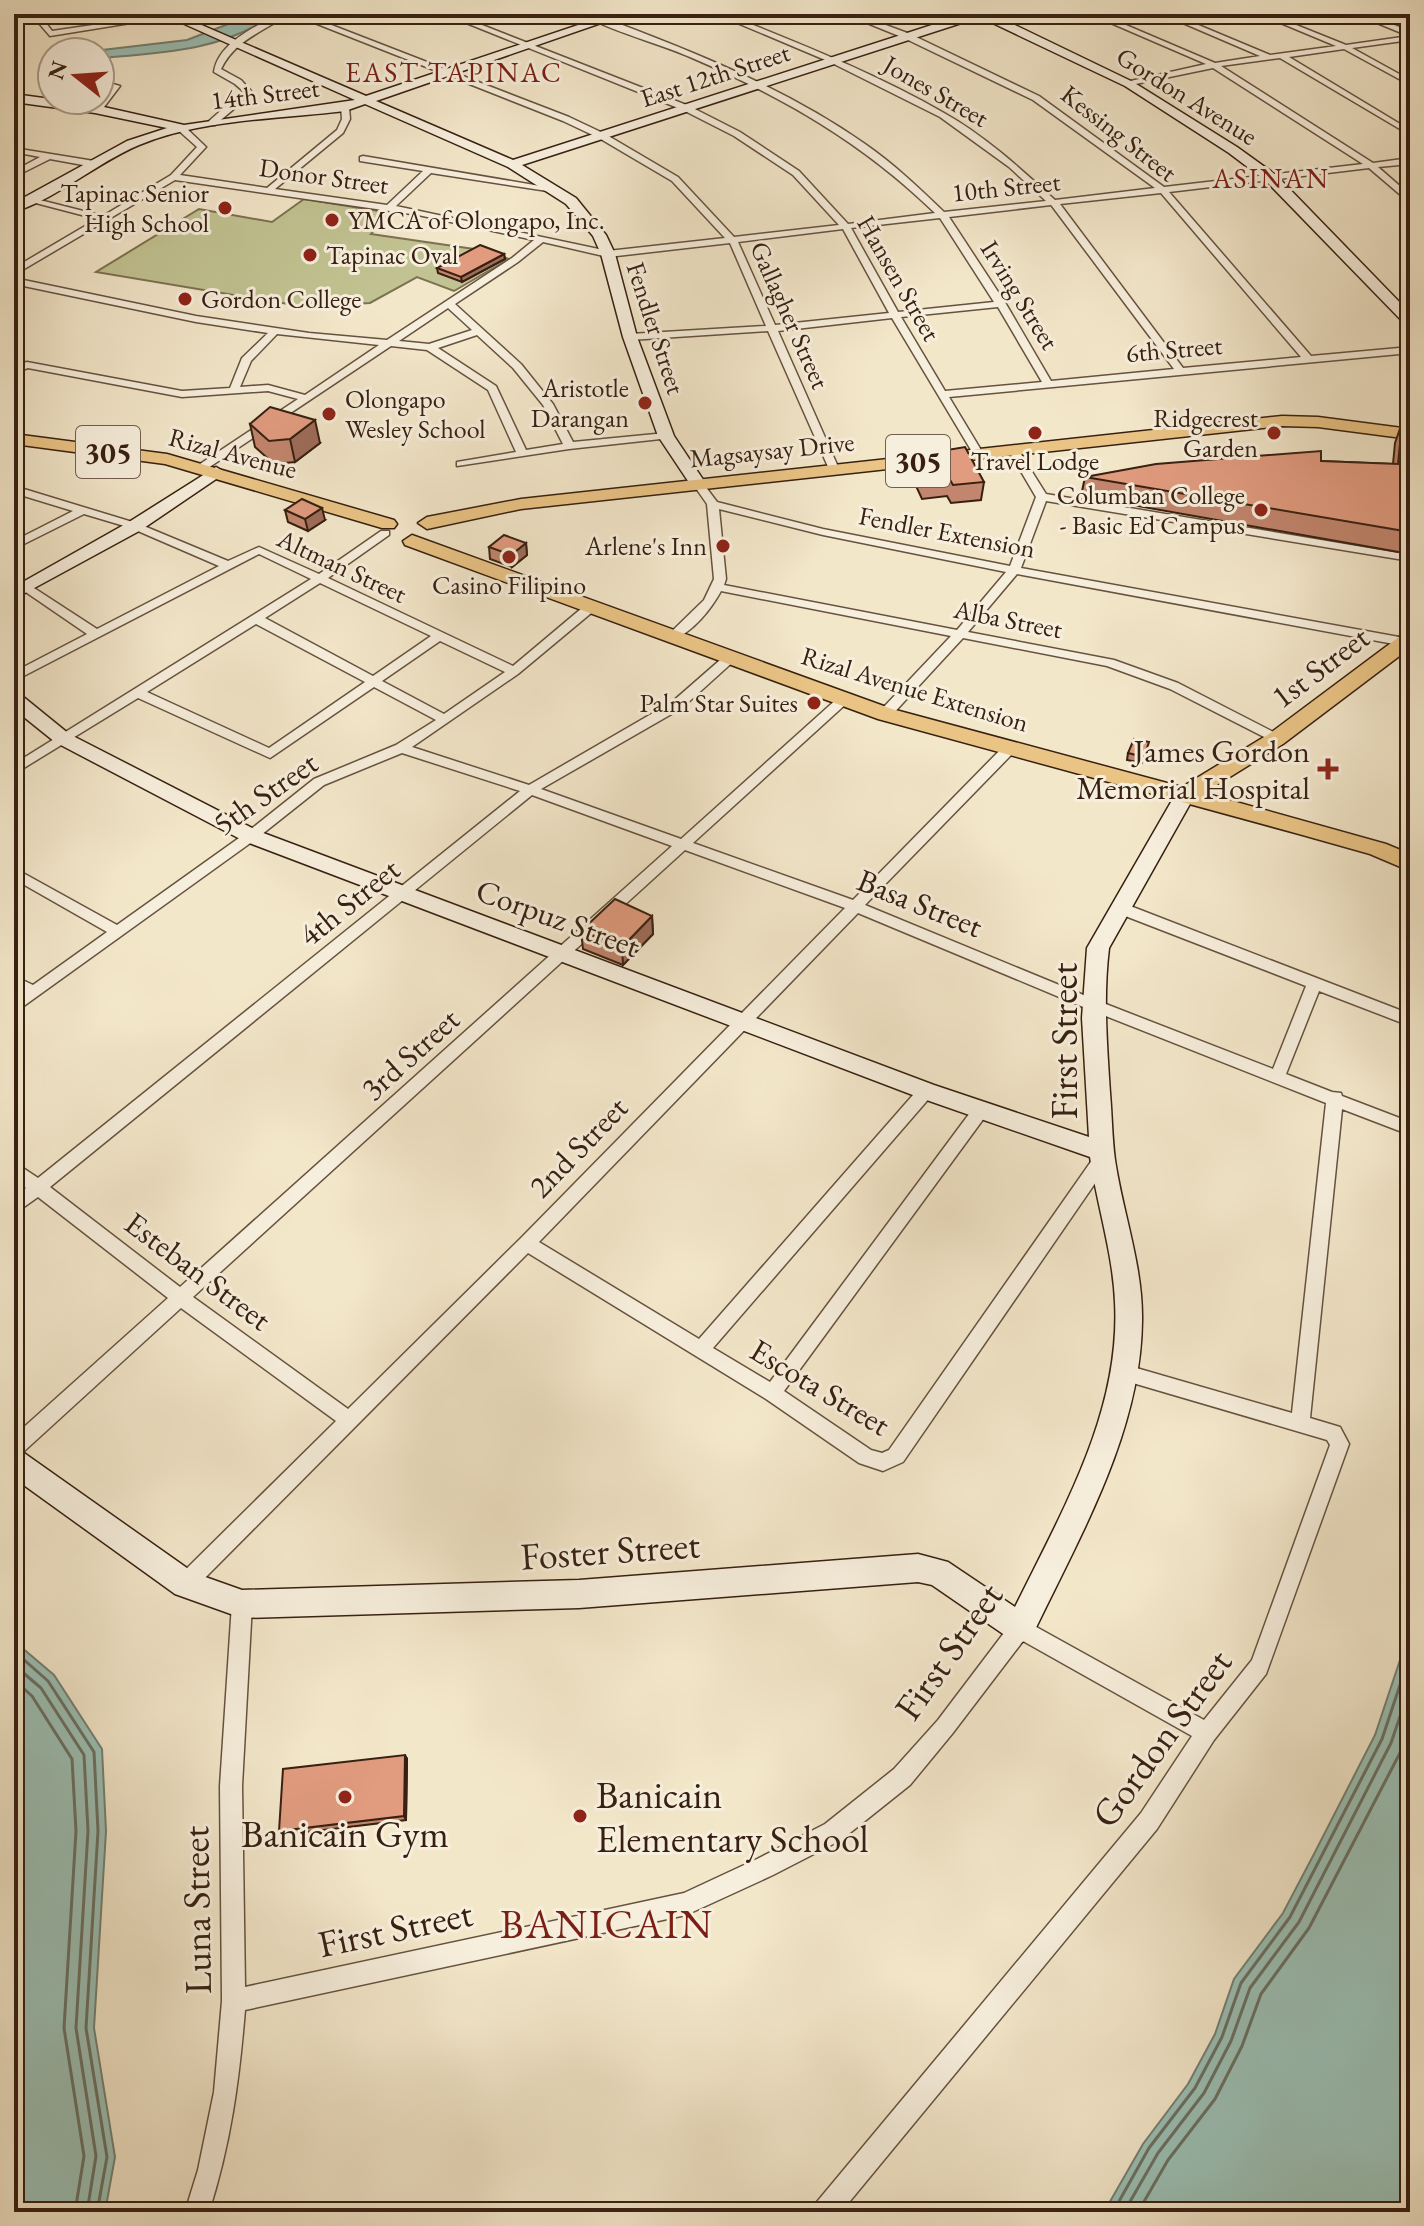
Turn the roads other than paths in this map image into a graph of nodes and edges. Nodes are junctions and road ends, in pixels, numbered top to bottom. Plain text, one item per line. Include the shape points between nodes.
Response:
1 (35, 14) edge
2 (284, 14) edge
3 (296, 14) edge
4 (448, 14) edge
5 (586, 14) edge
6 (622, 14) edge
7 (720, 14) edge
8 (849, 14) edge
9 (980, 14) edge
10 (1094, 14) edge
11 (1166, 14) edge
12 (1263, 14) edge
13 (1359, 14) edge
14 (174, 15) edge
15 (604, 20) junction
16 (907, 36) junction
17 (1410, 36) edge
18 (230, 43) junction
19 (529, 46) junction
20 (1343, 46) junction
21 (1282, 56) junction
22 (1270, 57) junction
23 (833, 60) junction
24 (1214, 65) junction
25 (450, 72) junction
26 (1410, 83) edge
27 (759, 84) junction
28 (1129, 84) junction
29 (14, 98) edge
30 (36, 101) edge
31 (366, 101) junction
32 (345, 107) junction
33 (686, 108) junction
34 (116, 113) edge
35 (212, 123) junction
36 (181, 128) junction
37 (1410, 133) edge
38 (602, 136) junction
39 (14, 150) edge
40 (49, 156) junction
41 (363, 159) dead end
42 (1410, 161) edge
43 (94, 164) junction
44 (512, 164) junction
45 (1372, 166) junction
46 (429, 170) junction
47 (14, 174) edge
48 (174, 177) junction
49 (1271, 178) junction
50 (554, 189) junction
51 (269, 190) junction
52 (1163, 190) junction
53 (31, 199) junction
54 (1410, 200) edge
55 (1055, 204) junction
56 (390, 207) junction
57 (14, 208) edge
58 (944, 216) junction
59 (102, 218) junction
60 (846, 227) junction
61 (541, 239) junction
62 (734, 242) junction
63 (608, 254) junction
64 (14, 272) edge
65 (14, 281) edge
66 (448, 303) junction
67 (1001, 304) junction
68 (894, 314) junction
69 (1410, 321) edge
70 (774, 328) junction
71 (275, 331) junction
72 (478, 331) junction
73 (630, 337) junction
74 (387, 344) junction
75 (430, 347) junction
76 (1410, 350) edge
77 (1309, 360) junction
78 (14, 370) edge
79 (1181, 372) junction
80 (1048, 384) junction
81 (234, 390) junction
82 (943, 394) junction
83 (306, 398) junction
84 (1410, 434) edge
85 (666, 436) junction
86 (14, 439) edge
87 (569, 446) junction
88 (1014, 451) junction
89 (522, 453) junction
90 (979, 455) junction
91 (461, 464) dead end
92 (834, 469) junction
93 (208, 470) junction
94 (698, 484) junction
95 (14, 489) edge
96 (1042, 497) junction
97 (713, 504) junction
98 (85, 509) junction
99 (403, 523) junction
100 (135, 526) junction
101 (412, 541) junction
102 (14, 546) edge
103 (1410, 558) edge
104 (229, 566) junction
105 (1014, 570) junction
106 (319, 579) junction
107 (19, 587) edge
108 (718, 587) junction
109 (592, 606) junction
110 (255, 618) junction
111 (97, 635) junction
112 (674, 635) junction
113 (959, 635) junction
114 (439, 636) junction
115 (1409, 641) edge
116 (731, 657) junction
117 (514, 671) junction
118 (14, 677) edge
119 (374, 681) junction
120 (136, 692) junction
121 (14, 699) edge
122 (843, 700) junction
123 (885, 714) junction
124 (445, 720) junction
125 (62, 738) junction
126 (1276, 739) junction
127 (401, 748) junction
128 (1010, 748) junction
129 (14, 770) edge
130 (530, 790) junction
131 (1185, 795) junction
132 (251, 836) junction
133 (683, 844) junction
134 (1410, 863) edge
135 (14, 873) edge
136 (403, 895) junction
137 (857, 907) junction
138 (1120, 908) junction
139 (118, 932) junction
140 (561, 954) junction
141 (14, 981) edge
142 (1315, 983) junction
143 (34, 993) junction
144 (1093, 1005) junction
145 (14, 1007) edge
146 (1410, 1020) edge
147 (745, 1021) junction
148 (1278, 1075) junction
149 (926, 1091) junction
150 (1335, 1097) junction
151 (981, 1110) junction
152 (1410, 1129) edge
153 (1103, 1154) junction
154 (14, 1169) edge
155 (39, 1187) junction
156 (14, 1207) edge
157 (527, 1243) junction
158 (182, 1299) junction
159 (700, 1350) junction
160 (1126, 1373) junction
161 (772, 1393) junction
162 (348, 1419) junction
163 (1300, 1424) junction
164 (14, 1448) edge
165 (14, 1462) edge
166 (185, 1584) junction
167 (242, 1604) junction
168 (1020, 1628) junction
169 (1207, 1733) junction
170 (234, 2001) junction
171 (197, 2212) edge
172 (825, 2212) edge

1 - 14 street via 50,34
2 - 18 street
3 - 25 street, Gallagher Street
4 - 19 street, Hansen Street
5 - 15 street, Irving Street
6 - 15 street, 14th Street
7 - 23 street, Jones Street
8 - 16 street, Kessing Street
9 - 16 street, East 12th Street
9 - 28 street, Gordon Avenue
10 - 24 street
11 - 22 street
12 - 20 street
13 - 17 street
14 - 18 street, Fendler Street
15 - 19 street, 14th Street
15 - 27 street, Irving Street
16 - 23 street, East 12th Street
16 - 52 street, Kessing Street via 1046,103
17 - 20 street
18 - 31 street, Fendler Street
18 - 35 street via 217,70 247,91
19 - 25 street, 14th Street
19 - 33 street, Hansen Street
20 - 21 street
20 - 26 street
21 - 22 street
21 - 37 street
22 - 24 street
23 - 27 street, East 12th Street
23 - 55 street, Jones Street via 960,125
24 - 28 street
24 - 45 street
25 - 31 street, 14th Street
25 - 38 street, Gallagher Street
27 - 33 street, East 12th Street
27 - 58 street, Irving Street via 867,146
28 - 49 street, Gordon Avenue
29 - 30 street
31 - 32 street, 14th Street
31 - 44 street, Fendler Street
32 - 35 street, 14th Street
32 - 51 street via 340,131
33 - 38 street, East 12th Street
33 - 60 street, Hansen Street via 782,162
34 - 36 street
35 - 36 street, 14th Street
36 - 43 street, 14th Street via 146,138
36 - 48 street via 202,147
38 - 44 street, East 12th Street
38 - 62 street, Gallagher Street via 675,179
39 - 40 street
40 - 43 street
40 - 47 street
41 - 46 street
42 - 45 street, 10th Street
43 - 53 street, 14th Street
44 - 50 street, Fendler Street
45 - 49 street, 10th Street
45 - 54 street
46 - 50 street
46 - 56 street
48 - 51 street, Donor Street
48 - 59 street
49 - 52 street, 10th Street
49 - 69 street, Gordon Avenue
50 - 63 street, Fendler Street via 581,210
51 - 56 street, Donor Street
52 - 55 street, 10th Street
52 - 77 street, Kessing Street
53 - 57 street, 14th Street
53 - 59 street
55 - 58 street, 10th Street
55 - 79 street, Jones Street
56 - 61 street, Donor Street
58 - 60 street, 10th Street
58 - 67 street, Irving Street
59 - 64 street
60 - 62 street, 10th Street
60 - 68 street, Hansen Street
61 - 63 street, Donor Street
61 - 66 street
62 - 63 street, 10th Street
62 - 70 street, Gallagher Street
63 - 73 street, Fendler Street
65 - 71 street
66 - 72 street
66 - 74 street
67 - 68 street
67 - 80 street, Irving Street
68 - 70 street
68 - 82 street, Hansen Street
70 - 73 street
70 - 92 street, Gallagher Street
71 - 74 street
71 - 81 street via 246,360
72 - 75 street
72 - 87 street via 548,404
73 - 85 street, Fendler Street
74 - 75 street
74 - 83 street
75 - 89 street via 492,388
76 - 77 street, 6th Street
77 - 79 street, 6th Street
78 - 81 street via 27,365 182,394
79 - 80 street, 6th Street
80 - 82 street, 6th Street
81 - 83 street via 268,388
82 - 90 street, Hansen Street
83 - 93 street
84 - 88 main road, Magsaysay Drive / 305 via 1282,421
85 - 87 street
85 - 94 street, Fendler Street
86 - 93 main road, Rizal Avenue / 305 via 167,459
87 - 89 street
88 - 90 main road, Magsaysay Drive / 305
88 - 96 street
89 - 91 street
90 - 92 main road, Magsaysay Drive / 305
92 - 94 main road, Magsaysay Drive / 305
93 - 99 main road, Rizal Avenue / 305
93 - 100 street
94 - 97 street, Fendler Street
94 - 99 main road, Magsaysay Drive / 305
95 - 98 street, Altman Street
96 - 103 street
96 - 105 street
97 - 105 street, Fendler Extension
97 - 108 street
98 - 100 street, Altman Street
98 - 102 street
99 - 101 main road, 305 via 398,542
99 - 101 main road via 427,534
99 - 106 street
100 - 104 street, Altman Street
100 - 107 street
101 - 109 main road, Rizal Avenue Extension
104 - 106 street, Altman Street via 260,550
104 - 111 street
105 - 113 street
105 - 115 street, Fendler Extension
106 - 110 street
106 - 114 street, Altman Street
107 - 111 street
108 - 112 street
108 - 113 street, Alba Street
109 - 112 main road, Rizal Avenue Extension
109 - 117 street, 5th Street
110 - 119 street
110 - 120 street
111 - 118 street
112 - 116 main road, Rizal Avenue Extension
113 - 123 street
113 - 126 street, Alba Street via 1127,668
114 - 117 street, Altman Street
114 - 119 street
115 - 126 main road, 1st Street
116 - 122 main road, Rizal Avenue Extension
116 - 130 street, 4th Street via 677,705
117 - 124 street, 5th Street
119 - 120 street via 265,753
119 - 124 street
120 - 125 street
121 - 125 street, Corpuz Street
122 - 123 main road, Rizal Avenue Extension
122 - 133 street, 3rd Street
123 - 128 main road, Rizal Avenue Extension
124 - 127 street, 5th Street
125 - 129 street
125 - 132 street, Corpuz Street
126 - 131 main road, 1st Street
127 - 130 street, Basa Street
127 - 132 street, 5th Street via 319,782
128 - 131 main road, Rizal Avenue Extension
128 - 137 street, 2nd Street
130 - 133 street, Basa Street
130 - 136 street, 4th Street
131 - 134 main road, Rizal Avenue Extension via 1378,849
131 - 138 street, First Street
132 - 136 street, Corpuz Street
132 - 139 street, 5th Street
133 - 137 street, Basa Street
133 - 140 street, 3rd Street
135 - 139 street
136 - 140 street, Corpuz Street
136 - 155 street, 4th Street
137 - 144 street, Basa Street
137 - 147 street, 2nd Street
138 - 142 street
138 - 144 street, First Street via 1098,948
139 - 143 street, 5th Street
140 - 147 street, Corpuz Street
140 - 158 street, 3rd Street
141 - 143 street
142 - 146 street
142 - 148 street
143 - 145 street, 5th Street
144 - 148 street, Basa Street
144 - 153 street, First Street
147 - 149 street, Corpuz Street
147 - 157 street, 2nd Street
148 - 150 street, Basa Street
149 - 151 street, Corpuz Street
149 - 159 street
150 - 152 street, Basa Street
150 - 163 street
151 - 153 street, Corpuz Street
151 - 161 street
153 - 160 street, First Street via 1125,1272 1130,1320
153 - 161 street, Escota Street via 896,1456 883,1462 866,1457
154 - 155 street, Esteban Street
155 - 156 street, 4th Street
155 - 158 street, Esteban Street
157 - 159 street, Escota Street
157 - 162 street, 2nd Street
158 - 162 street, Esteban Street
158 - 164 street, 3rd Street
159 - 161 street, Escota Street
160 - 163 street, Gordon Street
160 - 168 street, First Street via 1093,1475
162 - 166 street, 2nd Street
163 - 169 street, Gordon Street via 1333,1433 1340,1444 1259,1667
165 - 166 street, Foster Street
166 - 167 street, Foster Street
167 - 168 street, Foster Street via 579,1594 918,1568 938,1572
167 - 170 street, Luna Street via 231,1786
168 - 169 street, Foster Street
168 - 170 street, First Street via 902,1777 833,1832 752,1873 686,1904
169 - 172 street, Gordon Street via 1149,1821
170 - 171 street, Luna Street via 226,2092

